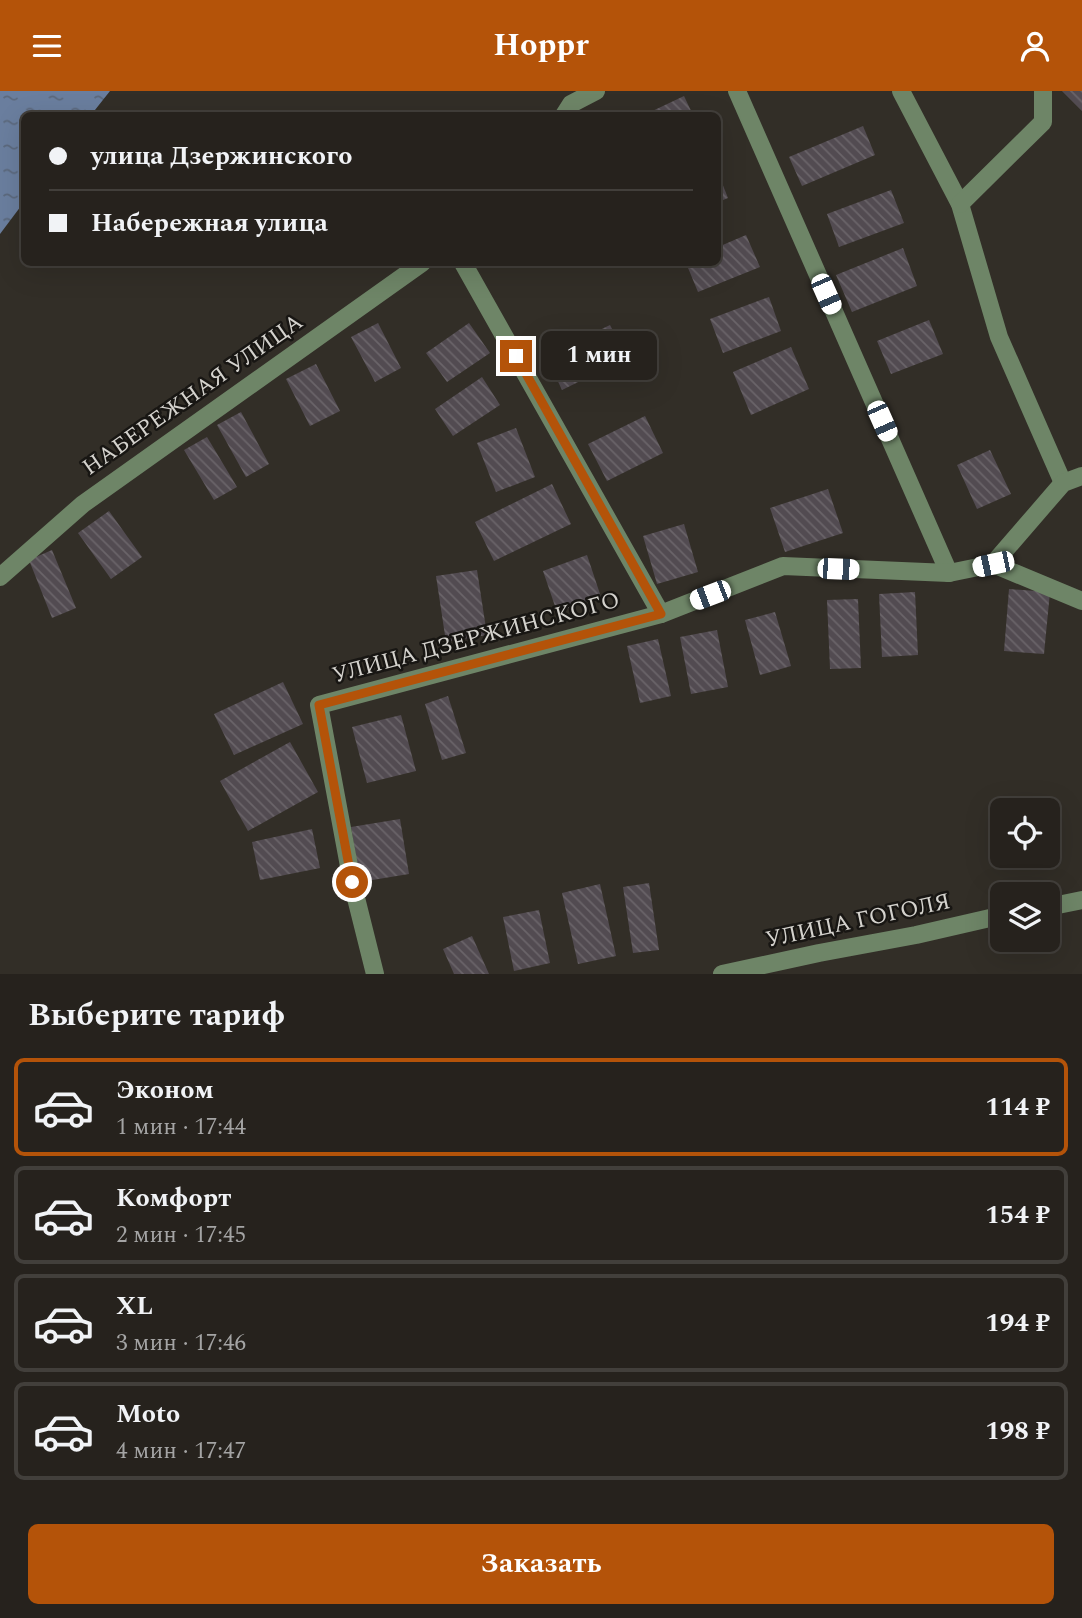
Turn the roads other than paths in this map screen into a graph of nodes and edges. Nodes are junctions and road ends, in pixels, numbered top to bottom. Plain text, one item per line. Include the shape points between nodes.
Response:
1 (596, 91) edge
2 (737, 91) edge
3 (901, 91) edge
4 (1043, 91) edge
5 (566, 112) edge
6 (960, 204) junction
7 (418, 266) edge
8 (465, 266) edge
9 (1082, 476) edge
10 (1063, 483) junction
11 (993, 564) junction
12 (949, 573) junction
13 (0, 577) edge
14 (1082, 601) edge
15 (661, 614) junction
16 (1082, 900) edge
17 (1060, 905) edge
18 (990, 918) edge
19 (375, 974) edge
20 (722, 974) edge

1 - 5 street via 571,104
2 - 12 street
3 - 6 street
4 - 6 street via 1043,123
6 - 10 street via 999,337
7 - 13 street, НАБЕРЕЖНАЯ УЛИЦА via 83,503
8 - 15 street
9 - 10 street
10 - 11 street
11 - 12 street, УЛИЦА ДЗЕРЖИНСКОГО
11 - 14 street
12 - 15 street, УЛИЦА ДЗЕРЖИНСКОГО via 783,566
15 - 19 street, УЛИЦА ДЗЕРЖИНСКОГО via 319,705 352,882
16 - 17 street
18 - 20 street, УЛИЦА ГОГОЛЯ

